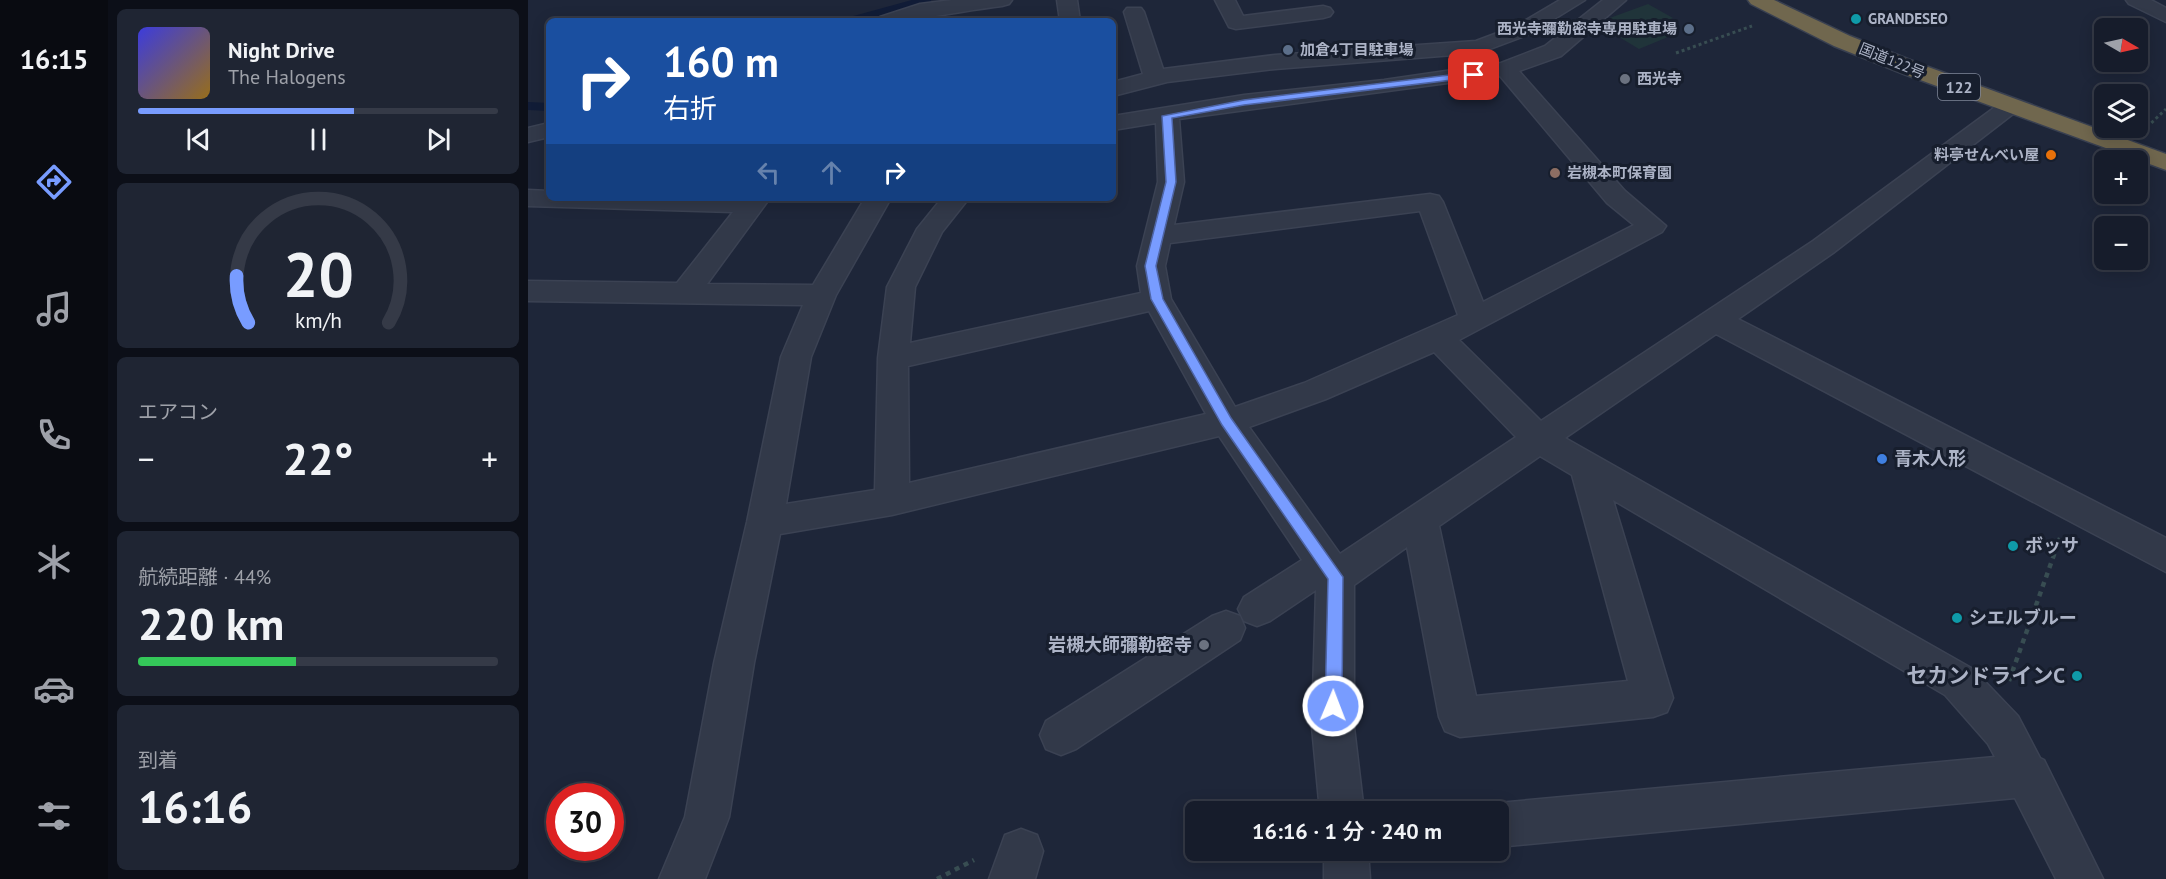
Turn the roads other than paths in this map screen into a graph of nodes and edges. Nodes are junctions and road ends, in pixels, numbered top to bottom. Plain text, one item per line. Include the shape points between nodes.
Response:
1 (1002, 0) edge
2 (1067, 0) edge
3 (1225, 0) edge
4 (1575, 0) edge
5 (1616, 0) edge
6 (1758, 0) edge
7 (2136, 0) edge
8 (921, 9) edge
9 (1134, 12) dead end
10 (2166, 16) edge
11 (896, 18) edge
12 (1070, 18) edge
13 (1333, 28) edge
14 (1505, 69) junction
15 (1155, 78) junction
16 (1116, 88) edge
17 (2010, 106) junction
18 (1167, 116) junction
19 (1116, 123) edge
20 (546, 131) edge
21 (528, 135) edge
22 (2166, 163) edge
23 (528, 198) edge
24 (546, 198) edge
25 (754, 201) edge
26 (876, 201) edge
27 (953, 201) edge
28 (1156, 236) junction
29 (528, 291) edge
30 (685, 293) junction
31 (822, 295) junction
32 (1157, 299) junction
33 (1474, 318) junction
34 (1715, 320) junction
35 (1438, 338) junction
36 (893, 358) junction
37 (1227, 422) junction
38 (1538, 439) junction
39 (1587, 468) junction
40 (892, 501) junction
41 (1420, 520) junction
42 (765, 522) junction
43 (2166, 556) edge
44 (1331, 570) junction
45 (1061, 735) dead end
46 (2029, 775) junction
47 (1341, 801) edge
48 (1509, 824) edge
49 (1346, 861) edge
50 (682, 879) edge
51 (1347, 879) edge
52 (2080, 879) edge

1 - 8 street
2 - 12 street
3 - 13 street via 1236,22
4 - 13 street via 1523,30 1479,46
5 - 14 street via 1553,51
6 - 17 highway, 国道122号 / 122 via 1842,41
7 - 10 street
8 - 11 street
9 - 15 street
13 - 15 street via 1275,62
14 - 18 street via 1244,102
14 - 33 street via 1616,197 1653,226
15 - 16 street
17 - 22 highway, 国道122号 / 122
17 - 34 street via 1823,247
18 - 19 street
18 - 28 street via 1171,182
20 - 21 street
23 - 24 street
25 - 30 street
26 - 31 street
27 - 36 street via 930,229 902,286
28 - 32 street via 1150,266
28 - 33 street via 1431,202
29 - 30 street
30 - 31 street
31 - 42 street via 796,357
32 - 36 street
32 - 37 street
33 - 35 street
34 - 38 street
34 - 43 street
35 - 37 street via 1315,391
35 - 38 street
36 - 40 street
37 - 40 street
37 - 44 street
38 - 39 street
38 - 41 street
39 - 41 street via 1653,698 1460,717
39 - 46 street via 1959,682 2003,730
40 - 42 street
41 - 44 street
42 - 50 street via 734,663 707,817
44 - 45 street via 1241,619
44 - 47 street via 1333,727
46 - 48 street
46 - 52 street
49 - 51 street

